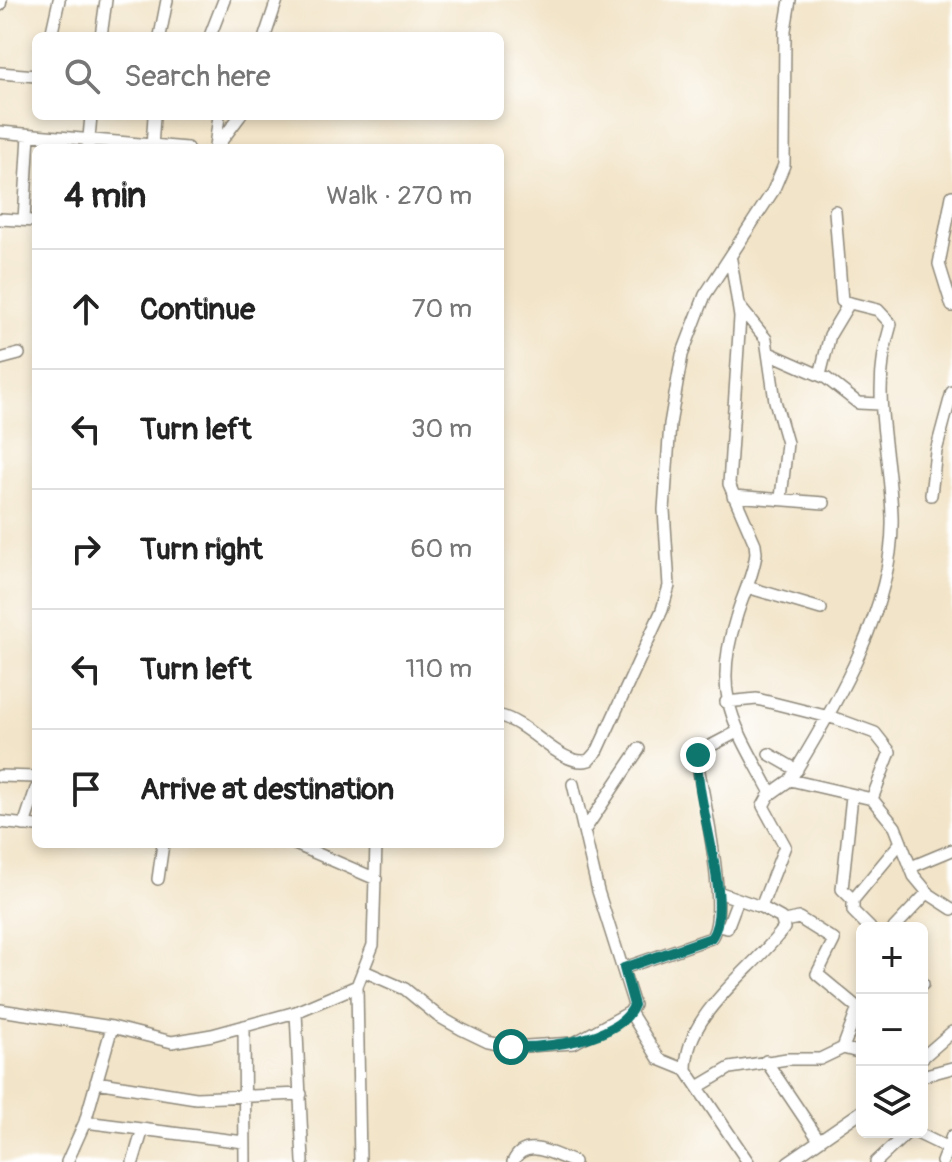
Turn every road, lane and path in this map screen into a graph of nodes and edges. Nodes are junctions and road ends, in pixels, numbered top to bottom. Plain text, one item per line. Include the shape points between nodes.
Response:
1 (59, 0) edge
2 (106, 0) edge
3 (167, 0) edge
4 (224, 0) edge
5 (277, 0) edge
6 (790, 0) edge
7 (52, 32) edge
8 (102, 32) edge
9 (161, 32) edge
10 (212, 32) edge
11 (266, 32) edge
12 (0, 73) edge
13 (32, 76) edge
14 (91, 120) edge
15 (154, 120) edge
16 (218, 120) edge
17 (237, 120) edge
18 (0, 132) edge
19 (29, 135) junction
20 (88, 143) edge
21 (109, 144) edge
22 (152, 144) edge
23 (216, 144) edge
24 (218, 144) edge
25 (952, 196) edge
26 (835, 211) dead end
27 (0, 219) edge
28 (30, 221) edge
29 (731, 258) junction
30 (848, 305) junction
31 (738, 306) junction
32 (952, 306) edge
33 (769, 353) junction
34 (19, 354) dead end
35 (0, 359) edge
36 (820, 375) junction
37 (952, 392) edge
38 (880, 404) junction
39 (931, 495) dead end
40 (733, 496) junction
41 (781, 498) junction
42 (824, 503) dead end
43 (747, 587) junction
44 (821, 609) dead end
45 (726, 702) junction
46 (504, 717) edge
47 (828, 717) junction
48 (739, 731) junction
49 (639, 749) dead end
50 (769, 754) dead end
51 (794, 775) junction
52 (0, 776) edge
53 (32, 777) edge
54 (573, 784) dead end
55 (771, 793) junction
56 (852, 796) junction
57 (872, 799) junction
58 (0, 822) edge
59 (30, 826) edge
60 (584, 831) junction
61 (901, 842) junction
62 (162, 848) edge
63 (304, 848) edge
64 (376, 848) edge
65 (952, 850) edge
66 (911, 867) junction
67 (158, 879) dead end
68 (376, 879) junction
69 (718, 892) junction
70 (928, 892) junction
71 (738, 899) junction
72 (853, 900) junction
73 (761, 907) junction
74 (952, 909) edge
75 (784, 921) junction
76 (864, 922) edge
77 (900, 922) edge
78 (718, 926) junction
79 (624, 968) junction
80 (364, 971) junction
81 (357, 986) junction
82 (0, 1010) edge
83 (296, 1012) junction
84 (630, 1012) junction
85 (244, 1026) junction
86 (112, 1027) junction
87 (952, 1032) edge
88 (843, 1048) junction
89 (856, 1051) edge
90 (928, 1053) edge
91 (766, 1061) junction
92 (952, 1068) edge
93 (686, 1070) junction
94 (928, 1074) edge
95 (96, 1082) junction
96 (698, 1087) junction
97 (301, 1094) junction
98 (244, 1099) junction
99 (856, 1115) edge
100 (85, 1122) junction
101 (142, 1132) junction
102 (928, 1136) edge
103 (902, 1138) edge
104 (819, 1140) junction
105 (244, 1142) junction
106 (950, 1144) edge
107 (67, 1162) edge
108 (133, 1162) edge
109 (245, 1162) edge
110 (303, 1162) edge
111 (360, 1162) edge
112 (513, 1162) edge
113 (574, 1162) edge
114 (748, 1162) edge
115 (788, 1162) edge
116 (876, 1162) edge
117 (942, 1162) edge

1 - 7 street
2 - 8 street
3 - 9 street
4 - 10 street
5 - 11 street
6 - 29 street via 784,165
12 - 13 street
14 - 20 street
15 - 22 street
16 - 23 street
17 - 24 street
18 - 19 street
19 - 20 street
19 - 28 street
20 - 21 street
25 - 32 street via 939,264
26 - 30 street via 841,298
27 - 28 street
29 - 31 street
29 - 46 street via 705,295 682,355 664,510 666,599 598,750 589,760 572,761
30 - 36 street via 830,335
30 - 38 street via 878,310 891,324 881,357
31 - 33 street via 766,339
31 - 40 street via 729,471
33 - 36 street
33 - 41 street via 787,443
34 - 35 street
36 - 38 street via 858,403
37 - 39 street
38 - 47 street via 892,517 887,570 878,606
40 - 41 street
40 - 43 street via 755,544
41 - 42 street
43 - 44 street
43 - 45 street via 730,641
45 - 47 street via 757,699
45 - 48 street
47 - 51 street
47 - 57 street via 875,733 890,752
48 - 55 street
48 - 69 street via 701,751 697,761
49 - 60 street
50 - 51 street
51 - 55 street
51 - 56 street
52 - 53 street
54 - 60 street
55 - 73 street via 763,806 785,846
56 - 57 street
56 - 72 street via 842,889
57 - 61 street
58 - 59 street
60 - 79 street
61 - 66 street
61 - 72 street
62 - 67 street
63 - 68 street
64 - 68 street
65 - 66 street
66 - 70 street
68 - 80 street via 373,945
69 - 71 street
69 - 78 street
70 - 74 street
70 - 77 street
71 - 73 street
71 - 78 street via 727,928
72 - 76 street via 853,911
73 - 75 street
75 - 88 street via 799,918 834,940 817,974 858,1008
75 - 93 street via 782,931 712,1008 692,1038
78 - 79 street via 711,938
79 - 84 street via 634,1005
80 - 81 street
80 - 84 street via 405,989 461,1029 511,1047 574,1043
81 - 83 street
81 - 111 street
82 - 86 street
83 - 85 street
83 - 97 street
84 - 93 street via 659,1059
85 - 86 street via 172,1042
85 - 98 street
86 - 95 street
87 - 90 street
88 - 89 street
88 - 91 street via 820,1059
91 - 96 street via 730,1068
91 - 104 street
92 - 94 street
93 - 96 street
95 - 98 street via 196,1098
95 - 100 street
96 - 114 street
97 - 98 street
97 - 110 street
98 - 105 street
99 - 104 street
100 - 101 street
100 - 107 street
101 - 105 street
101 - 108 street
102 - 106 street
103 - 116 street
104 - 115 street
105 - 109 street
106 - 117 street
112 - 113 street via 523,1150 535,1147

